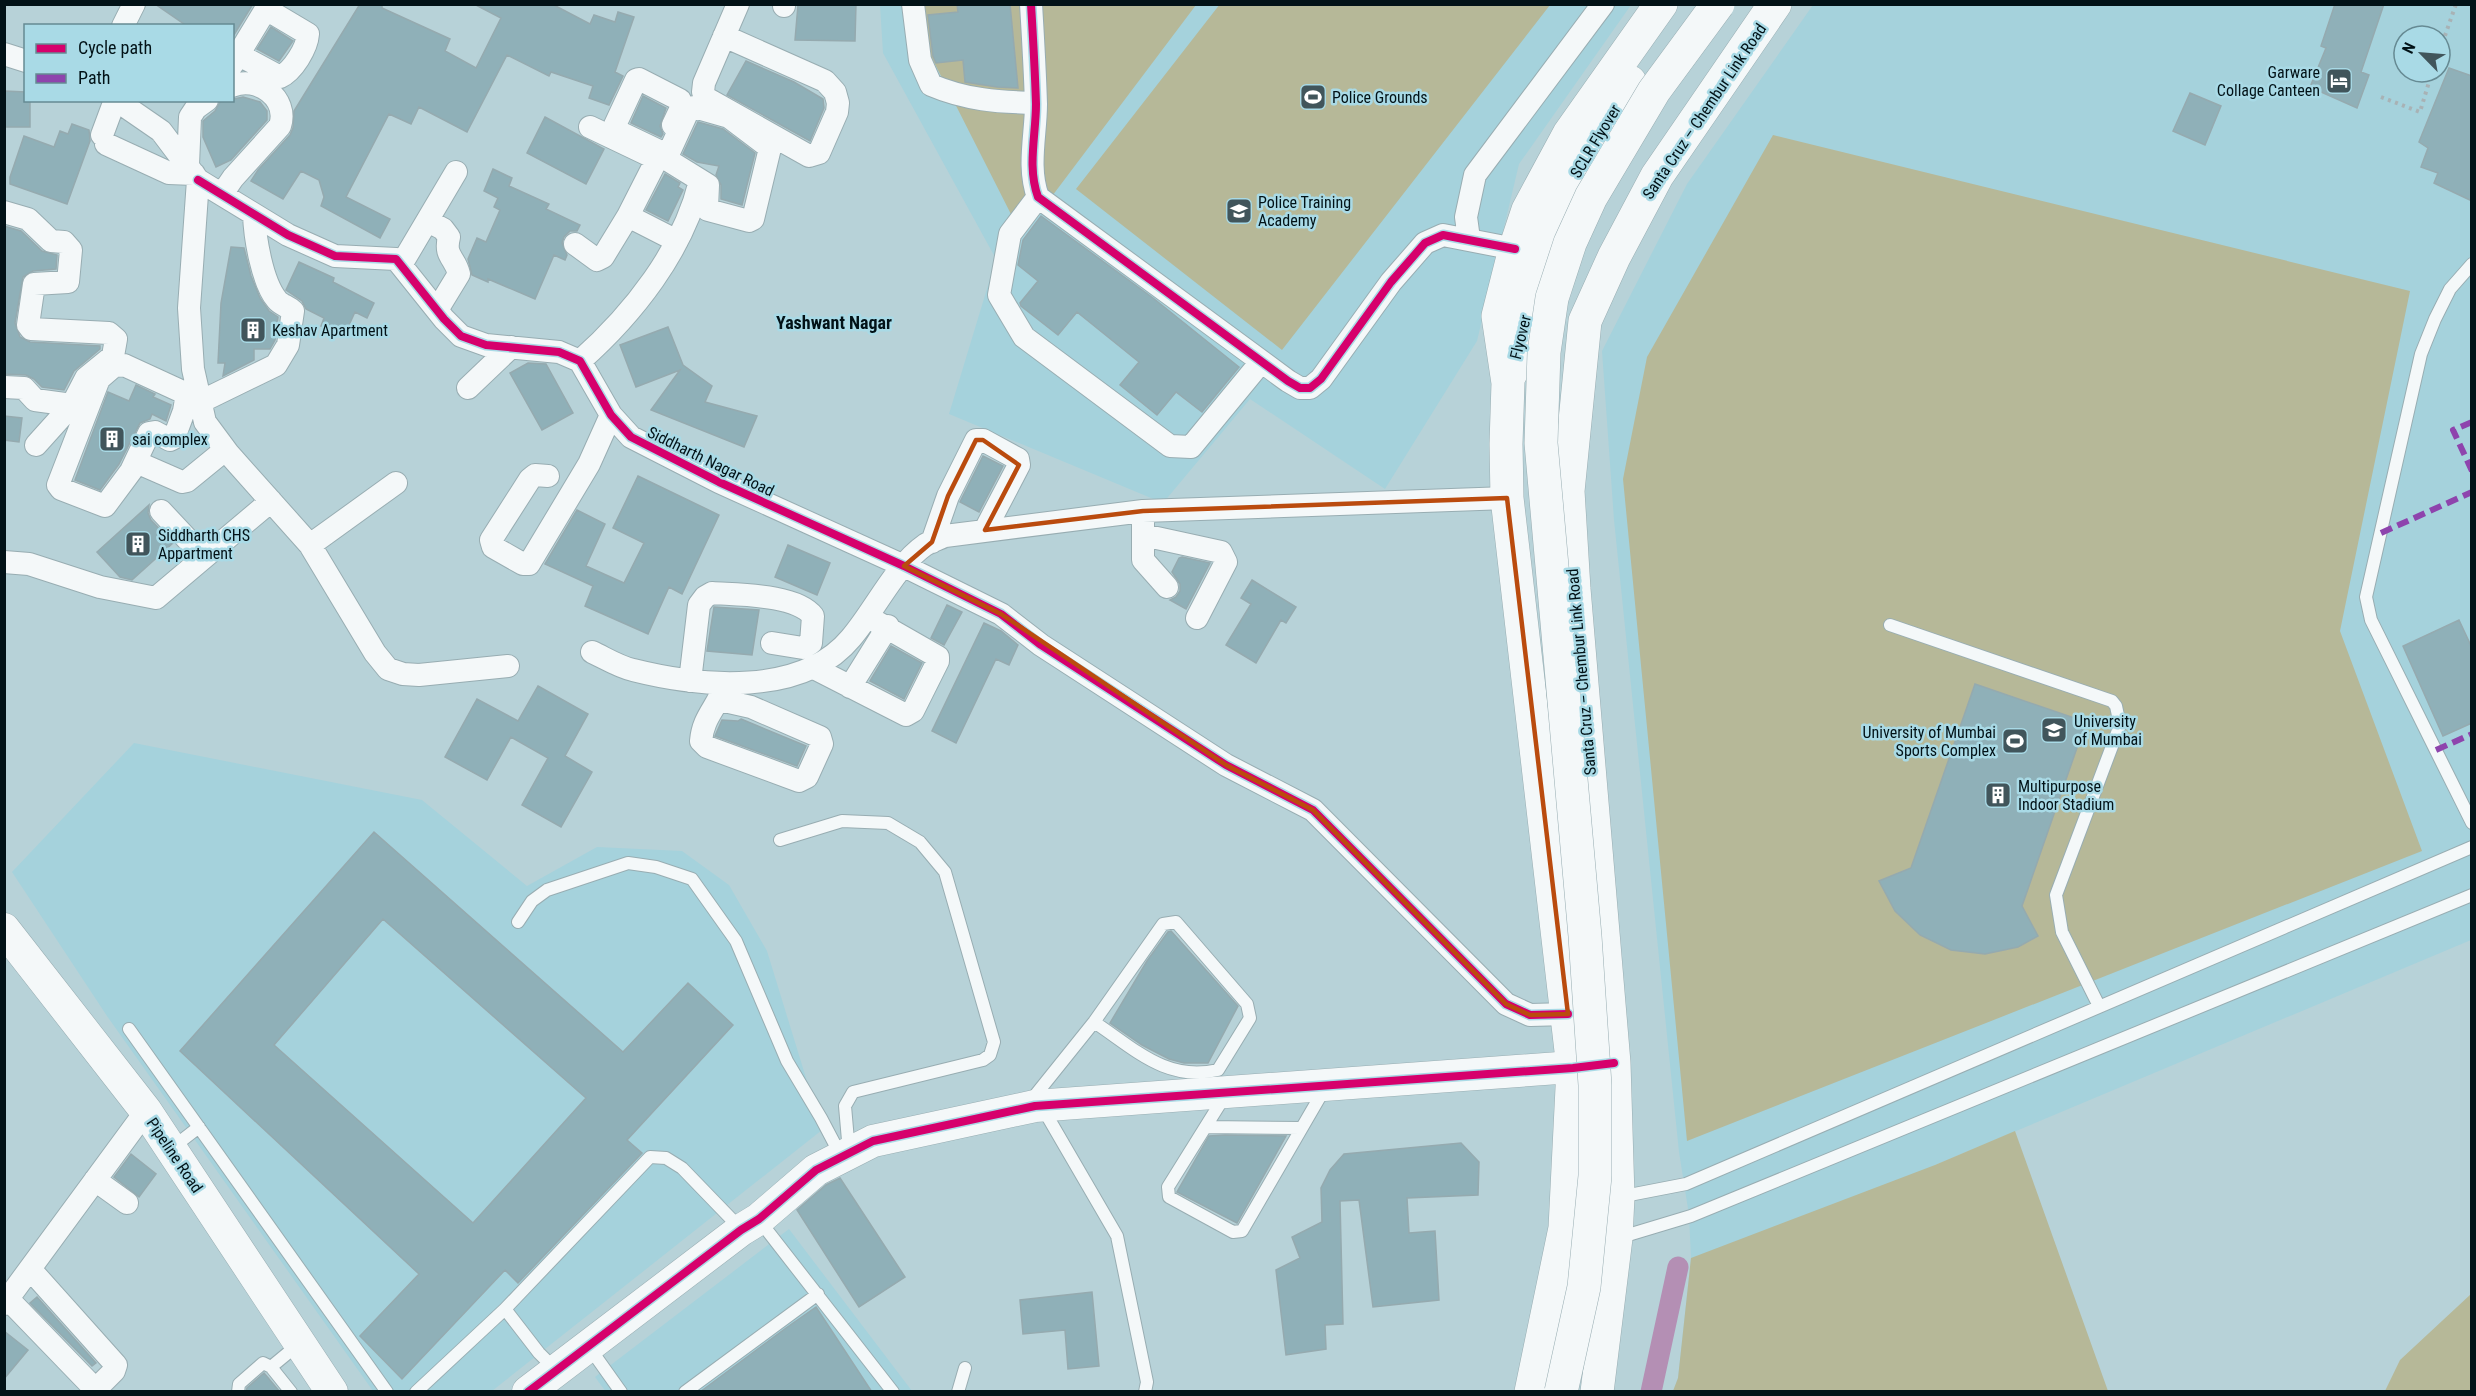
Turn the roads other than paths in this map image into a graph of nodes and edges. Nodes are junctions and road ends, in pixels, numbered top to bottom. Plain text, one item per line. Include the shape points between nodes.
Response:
1 (134, 4) edge
2 (738, 4) edge
3 (914, 4) edge
4 (1031, 4) edge
5 (1603, 4) edge
6 (1661, 4) edge
7 (1686, 4) edge
8 (1718, 4) edge
9 (1775, 4) edge
10 (267, 7) edge
11 (124, 24) edge
12 (724, 36) junction
13 (4, 54) edge
14 (236, 60) edge
15 (24, 61) edge
16 (234, 85) edge
17 (115, 102) edge
18 (119, 102) edge
19 (193, 102) edge
20 (204, 102) edge
21 (1036, 103) junction
22 (590, 127) dead end
23 (173, 147) junction
24 (456, 172) dead end
25 (193, 173) junction
26 (222, 194) junction
27 (1038, 197) junction
28 (4, 212) edge
29 (697, 213) junction
30 (254, 215) junction
31 (628, 216) junction
32 (429, 221) junction
33 (1469, 239) junction
34 (677, 241) junction
35 (575, 244) dead end
36 (1515, 249) junction
37 (2472, 264) edge
38 (401, 265) junction
39 (1530, 291) joint
40 (437, 310) junction
41 (511, 347) junction
42 (580, 361) junction
43 (1261, 362) junction
44 (1508, 383) junction
45 (4, 387) edge
46 (468, 388) dead end
47 (195, 397) junction
48 (72, 405) junction
49 (611, 415) junction
50 (36, 445) dead end
51 (225, 450) junction
52 (142, 465) dead end
53 (548, 476) dead end
54 (396, 483) dead end
55 (1508, 498) junction
56 (272, 501) junction
57 (161, 511) dead end
58 (1143, 511) junction
59 (985, 530) junction
60 (1143, 535) junction
61 (932, 542) junction
62 (310, 545) junction
63 (204, 557) junction
64 (4, 562) edge
65 (904, 567) junction
66 (1167, 587) dead end
67 (868, 616) junction
68 (1197, 618) dead end
69 (1890, 625) dead end
70 (888, 626) junction
71 (813, 627) junction
72 (852, 637) junction
73 (772, 643) dead end
74 (592, 652) dead end
75 (508, 666) dead end
76 (814, 668) junction
77 (690, 681) junction
78 (850, 687) junction
79 (723, 692) junction
80 (2472, 823) edge
81 (780, 840) dead end
82 (2472, 847) edge
83 (2472, 895) edge
84 (518, 922) dead end
85 (4, 929) edge
86 (2099, 1006) junction
87 (1568, 1014) junction
88 (1094, 1022) junction
89 (129, 1029) dead end
90 (1614, 1063) junction
91 (1573, 1068) junction
92 (1156, 1083) junction
93 (1327, 1084) junction
94 (1228, 1091) junction
95 (1032, 1107) junction
96 (146, 1111) junction
97 (199, 1127) junction
98 (1206, 1127) junction
99 (1301, 1128) junction
100 (171, 1149) junction
101 (845, 1155) junction
102 (95, 1181) junction
103 (1618, 1197) junction
104 (126, 1203) dead end
105 (750, 1225) junction
106 (1565, 1228) junction
107 (1616, 1238) junction
108 (36, 1277) junction
109 (818, 1294) junction
110 (10, 1304) edge
111 (505, 1309) junction
112 (300, 1343) junction
113 (589, 1347) junction
114 (271, 1368) junction
115 (965, 1368) dead end
116 (556, 1371) junction
117 (892, 1391) edge
118 (238, 1392) edge
119 (291, 1392) edge
120 (332, 1392) edge
121 (387, 1392) edge
122 (416, 1392) edge
123 (528, 1392) edge
124 (621, 1392) edge
125 (684, 1392) edge
126 (958, 1392) edge
127 (1145, 1392) edge
128 (1531, 1392) edge
129 (1561, 1392) edge
130 (1597, 1392) edge

1 - 11 street
2 - 12 street
3 - 21 street via 920,60 931,85 988,102
4 - 21 street
5 - 33 street via 1475,175 1466,217
6 - 36 highway via 1569,134 1528,210
7 - 39 highway, SCLR Flyover via 1633,77 1568,185 1546,234
8 - 129 highway, bridge via 1654,92 1590,197 1552,298 1545,352 1541,443 1595,1085 1595,1176 1584,1287
9 - 90 highway, Santa Cruz – Chembur Link Road via 1657,176 1585,321 1568,491
10 - 14 street
10 - 14 street via 308,34 307,43 287,74 280,77
12 - 12 street via 704,83 706,98 809,156 819,153 837,112 835,92 825,81
13 - 15 street
16 - 26 street via 253,82 268,89 283,117 280,126
17 - 25 street via 104,139 169,173
18 - 23 street via 161,131
19 - 23 street
20 - 25 street via 190,117
21 - 27 street via 1032,165
22 - 31 street via 659,156
23 - 25 street
24 - 32 street
25 - 26 street
25 - 47 street via 189,308
26 - 30 street
27 - 43 street
27 - 43 street via 1010,234 999,295 1024,337 1151,432 1170,446 1191,447
28 - 48 street via 33,221 51,241 64,242 71,250 68,282 34,284 28,326 109,333 116,339 113,356 86,378
29 - 29 street via 700,181 666,159 690,108 694,107 729,117 770,148 753,219
29 - 34 street
30 - 38 street via 335,256 396,259
30 - 47 street via 256,246 274,294 278,302 292,310 288,345 276,365
31 - 34 street
31 - 35 street via 603,257 597,260
32 - 38 street
32 - 40 street via 449,237 448,254 457,264 459,274
33 - 36 street
33 - 43 street via 1443,235 1425,243 1391,282 1321,379 1310,387 1300,388
34 - 42 street via 635,303 606,338
36 - 44 highway via 1498,315
37 - 80 lane via 2450,289 2421,354 2366,597 2371,620
38 - 40 street
39 - 44 highway, Flyover via 1523,334
40 - 41 street via 461,336 486,345
41 - 42 street via 559,352
41 - 46 street
42 - 49 street, Siddharth Nagar Road
44 - 55 highway
45 - 48 street via 24,388 35,400
47 - 47 street via 124,365 114,366 99,379 58,485 105,506 130,471 149,433 174,438 184,411
47 - 51 street via 205,422
48 - 50 street
49 - 53 street via 589,464 529,564 523,564 493,547 490,540 530,479 535,475
49 - 65 street, Siddharth Nagar Road via 631,437
51 - 52 street via 182,482
51 - 56 street
54 - 62 street
55 - 58 street
55 - 87 highway
56 - 62 street
56 - 63 street
57 - 63 street
58 - 59 street
58 - 60 street
59 - 61 street
59 - 61 street via 1019,465 1018,459 976,440 948,496
60 - 66 street via 1143,560
60 - 68 street via 1221,552 1226,562
61 - 65 street
62 - 75 street via 388,669 419,675
63 - 64 street via 156,598 100,587 29,564
65 - 67 street
65 - 87 street, Siddharth Nagar Road via 1000,614 1226,765 1313,810 1506,1004 1530,1015
67 - 70 street
67 - 72 street
69 - 86 lane via 2112,701 2116,706 2120,725 2056,895 2062,932
70 - 78 street
70 - 78 street via 938,657 913,711 906,715
71 - 72 street
71 - 73 street via 811,643 803,648
71 - 77 street via 813,615 803,606 712,593 699,605
72 - 76 street
74 - 77 street via 631,670
76 - 78 street
76 - 79 street
77 - 79 street
79 - 79 street via 702,725 700,741 799,781 807,777 822,744 820,737
81 - 101 lane via 842,820 888,823 920,842 945,872 994,1042 990,1055 983,1060 853,1092 845,1106
82 - 86 lane
83 - 107 lane via 1691,1216
84 - 101 lane via 532,901 547,890 628,863 657,867 692,879 736,941 787,1061
85 - 96 street, Pipeline Road
86 - 103 lane via 1686,1184
87 - 91 highway
88 - 92 lane
88 - 92 lane via 1163,924 1176,922 1247,1004 1250,1018 1218,1070
88 - 95 lane
89 - 97 lane
90 - 91 street
90 - 103 highway, Santa Cruz – Chembur Link Road
91 - 93 street
91 - 106 highway
92 - 94 street
92 - 95 street
93 - 94 street
93 - 99 lane
94 - 98 lane
95 - 101 street via 873,1141
95 - 127 lane via 1117,1236 1147,1382
96 - 100 street, Pipeline Road
96 - 102 street
97 - 100 lane
97 - 121 lane
98 - 99 lane
98 - 99 lane via 1168,1187 1169,1197 1233,1232 1242,1231
100 - 112 street, Pipeline Road
101 - 105 street via 816,1170
102 - 104 street
102 - 108 street
103 - 106 lane
103 - 107 highway, Santa Cruz – Chembur Link Road
105 - 109 lane
105 - 111 lane via 682,1168 666,1158 650,1157
105 - 113 street
106 - 107 lane
106 - 128 highway
107 - 130 highway, Santa Cruz – Chembur Link Road
108 - 110 street
108 - 110 street via 116,1365 114,1371 93,1388
109 - 117 lane
109 - 125 lane
111 - 116 lane
111 - 122 lane
112 - 114 lane
112 - 120 street, Pipeline Road
113 - 116 street
113 - 124 lane
114 - 118 lane via 263,1363 239,1384
114 - 119 lane
115 - 126 lane
116 - 123 street

